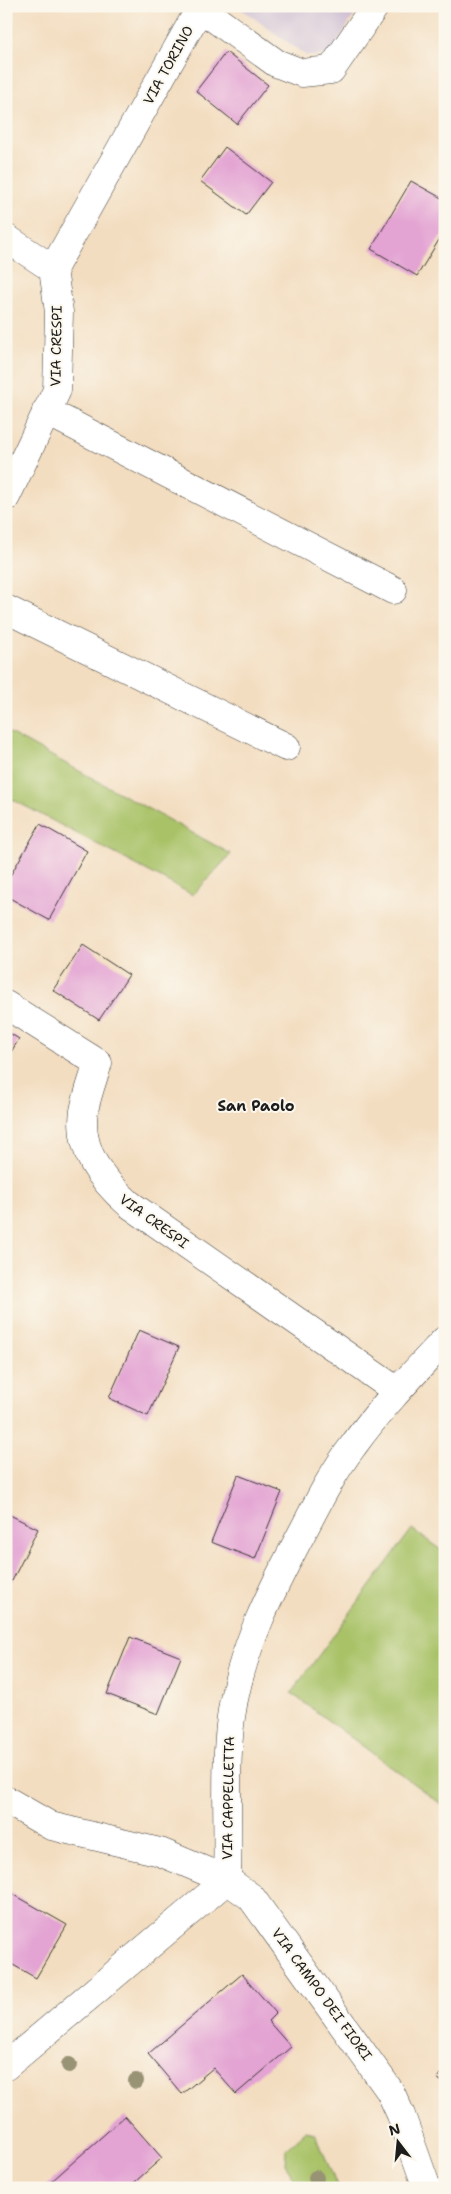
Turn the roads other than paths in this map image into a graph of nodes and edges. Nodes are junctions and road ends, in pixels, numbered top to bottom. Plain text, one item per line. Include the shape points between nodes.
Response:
1 (375, 6) edge
2 (6, 238) edge
3 (53, 269) junction
4 (46, 411) junction
5 (6, 497) edge
6 (393, 590) dead end
7 (6, 609) edge
8 (286, 747) dead end
9 (6, 1005) edge
10 (445, 1340) edge
11 (398, 1390) junction
12 (6, 1800) edge
13 (227, 1880) junction
14 (6, 2066) edge
15 (427, 2188) edge

1 - 3 street, VIA TORINO via 331,70 302,73 276,63 200,8
2 - 3 street
3 - 4 street, VIA CRESPI via 59,312 57,390
4 - 5 street, VIA CRESPI
4 - 6 street
7 - 8 street
9 - 11 street, VIA CRESPI via 98,1063 84,1112 86,1140 94,1167 111,1188 129,1204
10 - 11 street, VIA CAPPELLETTA
11 - 13 street, VIA CAPPELLETTA via 353,1446 324,1490 284,1565 237,1681 226,1756
12 - 13 street, VIA CAMPO DEI FIORI via 51,1826 160,1852
13 - 14 street, VIA CAPPELLETTA
13 - 15 street, VIA CAMPO DEI FIORI via 251,1897 379,2073 401,2115

